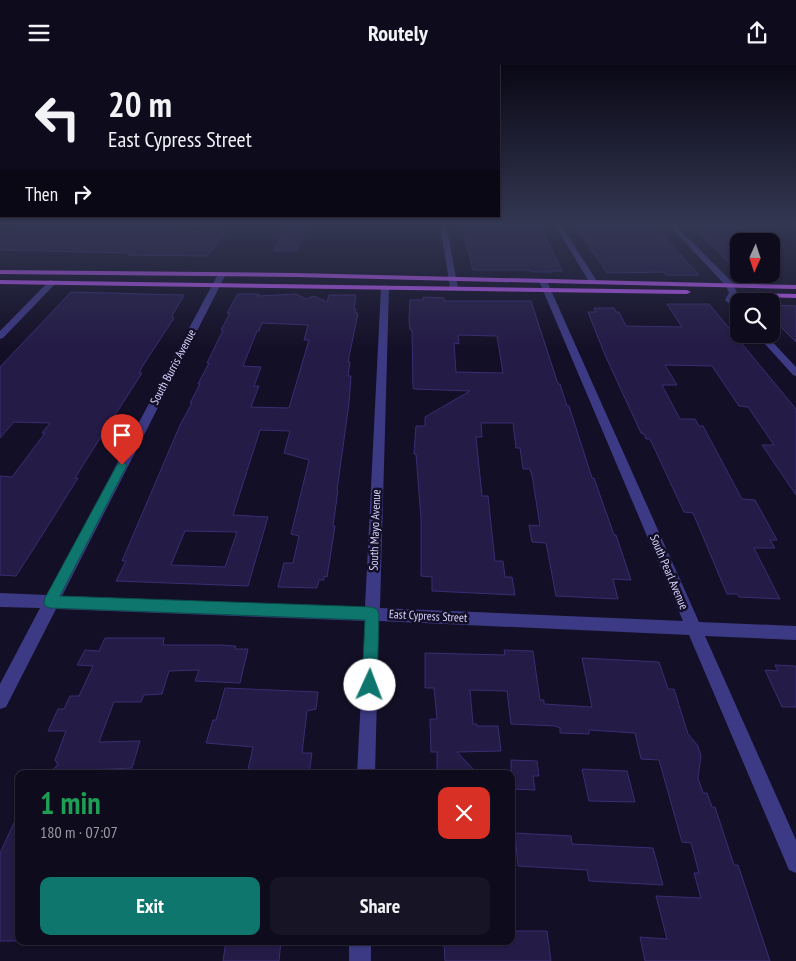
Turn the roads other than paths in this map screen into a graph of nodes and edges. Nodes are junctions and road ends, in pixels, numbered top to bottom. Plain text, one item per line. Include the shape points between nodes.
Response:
1 (450, 266) edge
2 (583, 266) edge
3 (711, 266) edge
4 (0, 272) edge
5 (219, 279) junction
6 (452, 279) junction
7 (593, 281) junction
8 (0, 282) edge
9 (53, 282) junction
10 (545, 285) junction
11 (730, 285) junction
12 (385, 287) junction
13 (796, 287) edge
14 (454, 288) junction
15 (733, 293) joint
16 (780, 295) edge
17 (796, 296) edge
18 (0, 336) edge
19 (768, 343) edge
20 (796, 373) edge
21 (0, 599) edge
22 (50, 602) junction
23 (372, 614) junction
24 (693, 629) junction
25 (796, 633) edge
26 (0, 701) edge
27 (366, 770) edge
28 (796, 863) edge
29 (360, 945) edge
30 (360, 961) edge

1 - 6 street
2 - 7 street
3 - 11 street
4 - 5 main road
5 - 6 main road
5 - 9 main road
5 - 12 main road
5 - 22 street, South Burris Avenue
6 - 10 main road
6 - 14 street
7 - 10 main road
7 - 11 main road
8 - 9 main road
9 - 18 street
10 - 14 main road
10 - 15 main road
10 - 24 street, South Pearl Avenue
11 - 13 main road
11 - 15 street
12 - 14 main road
12 - 23 street, South Mayo Avenue
16 - 17 main road
19 - 20 street
21 - 22 street, East Cypress Street
22 - 23 street, East Cypress Street
22 - 26 street, South Burris Avenue
23 - 24 street, East Cypress Street
23 - 27 street, South Mayo Avenue
24 - 25 street, East Cypress Street
24 - 28 street, South Pearl Avenue
29 - 30 street

